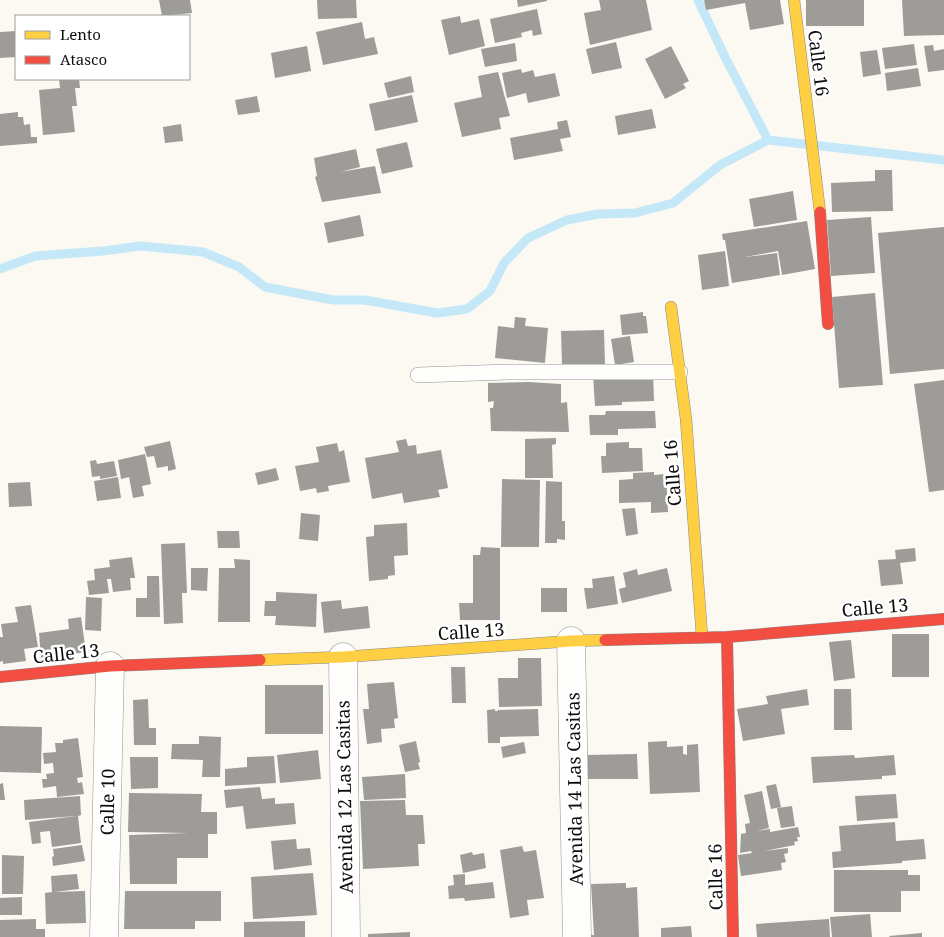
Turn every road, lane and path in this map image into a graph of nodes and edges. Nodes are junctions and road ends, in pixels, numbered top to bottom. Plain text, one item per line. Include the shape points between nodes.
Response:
1 (794, 0) edge
2 (671, 307) dead end
3 (828, 324) dead end
4 (680, 372) junction
5 (418, 375) dead end
6 (944, 619) edge
7 (702, 636) junction
8 (727, 637) junction
9 (571, 641) junction
10 (343, 658) junction
11 (110, 666) junction
12 (0, 677) edge
13 (104, 937) edge
14 (346, 937) edge
15 (577, 937) edge
16 (733, 937) edge

1 - 3 street, Calle 16 via 820,210
2 - 4 street, Calle 16
4 - 5 lane
4 - 7 street, Calle 16
6 - 8 street, Calle 13
7 - 8 street, Calle 13
7 - 9 street, Calle 13
8 - 16 street, Calle 16
9 - 10 street, Calle 13
9 - 15 street, Avenida 14 Las Casitas
10 - 11 street, Calle 13
10 - 14 street, Avenida 12 Las Casitas
11 - 12 street, Calle 13
11 - 13 street, Calle 10

